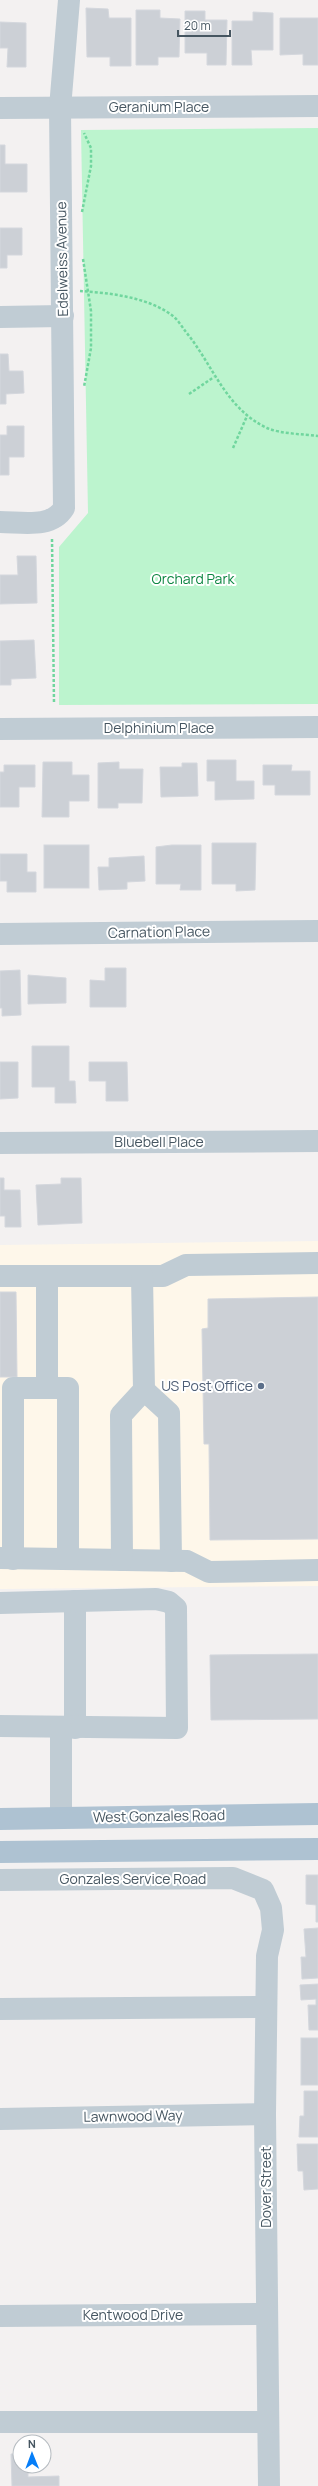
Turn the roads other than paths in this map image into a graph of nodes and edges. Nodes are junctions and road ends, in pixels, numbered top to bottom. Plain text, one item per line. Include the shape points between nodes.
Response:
1 (68, 0) edge
2 (318, 106) edge
3 (0, 108) edge
4 (60, 108) junction
5 (63, 316) junction
6 (0, 317) edge
7 (0, 522) edge
8 (318, 727) edge
9 (0, 729) edge
10 (318, 931) edge
11 (0, 934) edge
12 (318, 1141) edge
13 (0, 1143) edge
14 (318, 1263) edge
15 (0, 1276) edge
16 (47, 1276) junction
17 (152, 1276) junction
18 (47, 1387) junction
19 (144, 1390) junction
20 (7, 1558) edge
21 (68, 1559) junction
22 (122, 1560) junction
23 (171, 1561) junction
24 (318, 1570) edge
25 (75, 1601) junction
26 (0, 1603) edge
27 (0, 1726) edge
28 (68, 1728) junction
29 (318, 1814) edge
30 (61, 1818) junction
31 (0, 1819) edge
32 (318, 1849) edge
33 (0, 1852) edge
34 (0, 1880) edge
35 (263, 1890) joint
36 (266, 2008) junction
37 (0, 2009) edge
38 (265, 2114) junction
39 (0, 2119) edge
40 (267, 2314) junction
41 (0, 2316) edge
42 (0, 2422) edge
43 (268, 2422) junction
44 (269, 2486) edge

1 - 4 street, Edelweiss Avenue
2 - 4 street, Geranium Place
3 - 4 street, Geranium Place
4 - 5 street, Edelweiss Avenue
5 - 6 street
5 - 7 street, Edelweiss Avenue via 64,508 59,517 43,523
8 - 9 street, Delphinium Place
10 - 11 street, Carnation Place
12 - 13 street, Bluebell Place
14 - 17 street via 186,1265
15 - 16 street
16 - 17 street
16 - 18 street
17 - 19 street
18 - 20 street via 13,1388
18 - 21 street via 68,1388
19 - 22 street via 121,1415
19 - 23 street via 169,1413
20 - 21 street
21 - 22 street
22 - 23 street
23 - 24 street via 187,1561 209,1572
25 - 26 street
25 - 28 street
25 - 28 street via 156,1599 169,1602 176,1608 177,1728
27 - 28 street
28 - 30 street
29 - 30 main road, West Gonzales Road
30 - 31 main road, West Gonzales Road
32 - 33 main road
34 - 35 street, Gonzales Service Road via 233,1878
35 - 36 street, Dover Street via 271,1908 272,1930 267,1956
36 - 37 street
36 - 38 street, Dover Street
38 - 39 street, Lawnwood Way
38 - 40 street, Dover Street
40 - 41 street, Kentwood Drive
40 - 43 street, Dover Street
42 - 43 street
43 - 44 street, Dover Street

